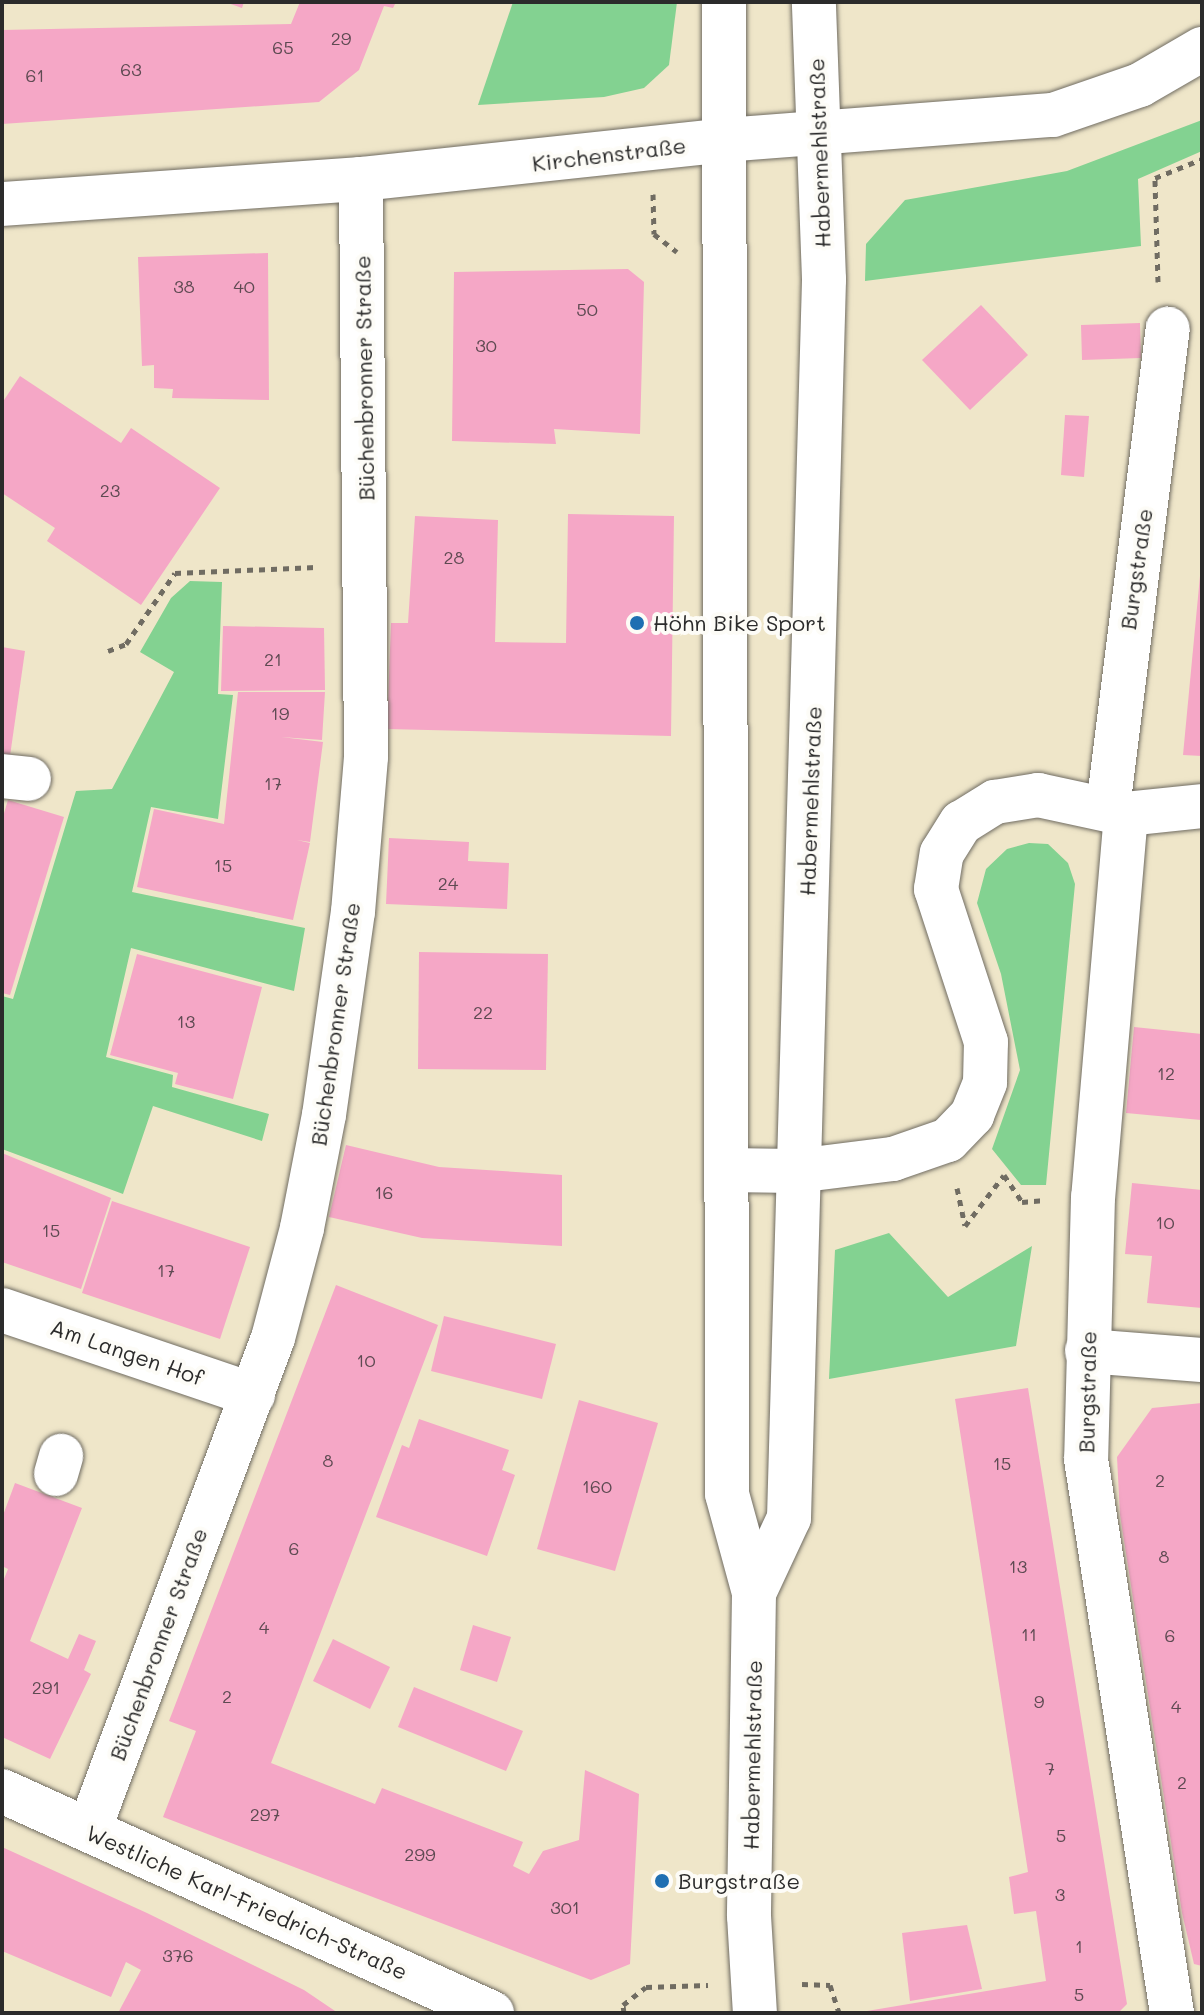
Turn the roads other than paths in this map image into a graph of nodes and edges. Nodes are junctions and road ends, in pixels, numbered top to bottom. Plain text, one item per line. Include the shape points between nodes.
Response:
1 (724, 2) edge
2 (814, 2) edge
3 (1202, 49) edge
4 (818, 137) junction
5 (725, 140) junction
6 (361, 179) junction
7 (2, 204) edge
8 (1163, 312) road end
9 (1202, 806) edge
10 (1117, 811) junction
11 (726, 1170) junction
12 (796, 1171) junction
13 (2, 1310) edge
14 (1087, 1351) junction
15 (1202, 1360) edge
16 (253, 1395) junction
17 (754, 1593) junction
18 (2, 1791) edge
19 (89, 1830) junction
20 (492, 2013) edge
21 (755, 2013) edge
22 (1172, 2013) edge

1 - 5 street, Habermehlstraße
2 - 4 street, Habermehlstraße
3 - 4 street, Kirchenstraße via 1140,85 1053,115
4 - 5 street, Kirchenstraße
4 - 12 street, Habermehlstraße via 824,279
5 - 6 street, Kirchenstraße
5 - 11 street, Habermehlstraße
6 - 7 street, Kirchenstraße
6 - 16 street, Büchenbronner Straße via 366,757 353,912 302,1228
8 - 10 street, Burgstraße
9 - 10 street
10 - 12 street via 1038,795 995,802 961,823 942,853 936,889 986,1042 985,1082 972,1115 948,1140 893,1159
10 - 14 street, Burgstraße
11 - 12 street
11 - 17 street, Habermehlstraße via 727,1494
12 - 17 street, Habermehlstraße via 789,1518
13 - 16 street, Am Langen Hof via 90,1356
14 - 15 street
14 - 22 street, Burgstraße via 1086,1459
16 - 19 street, Büchenbronner Straße
17 - 21 street, Habermehlstraße via 749,1916
18 - 19 street, Westliche Karl-Friedrich-Straße
19 - 20 street, Westliche Karl-Friedrich-Straße

